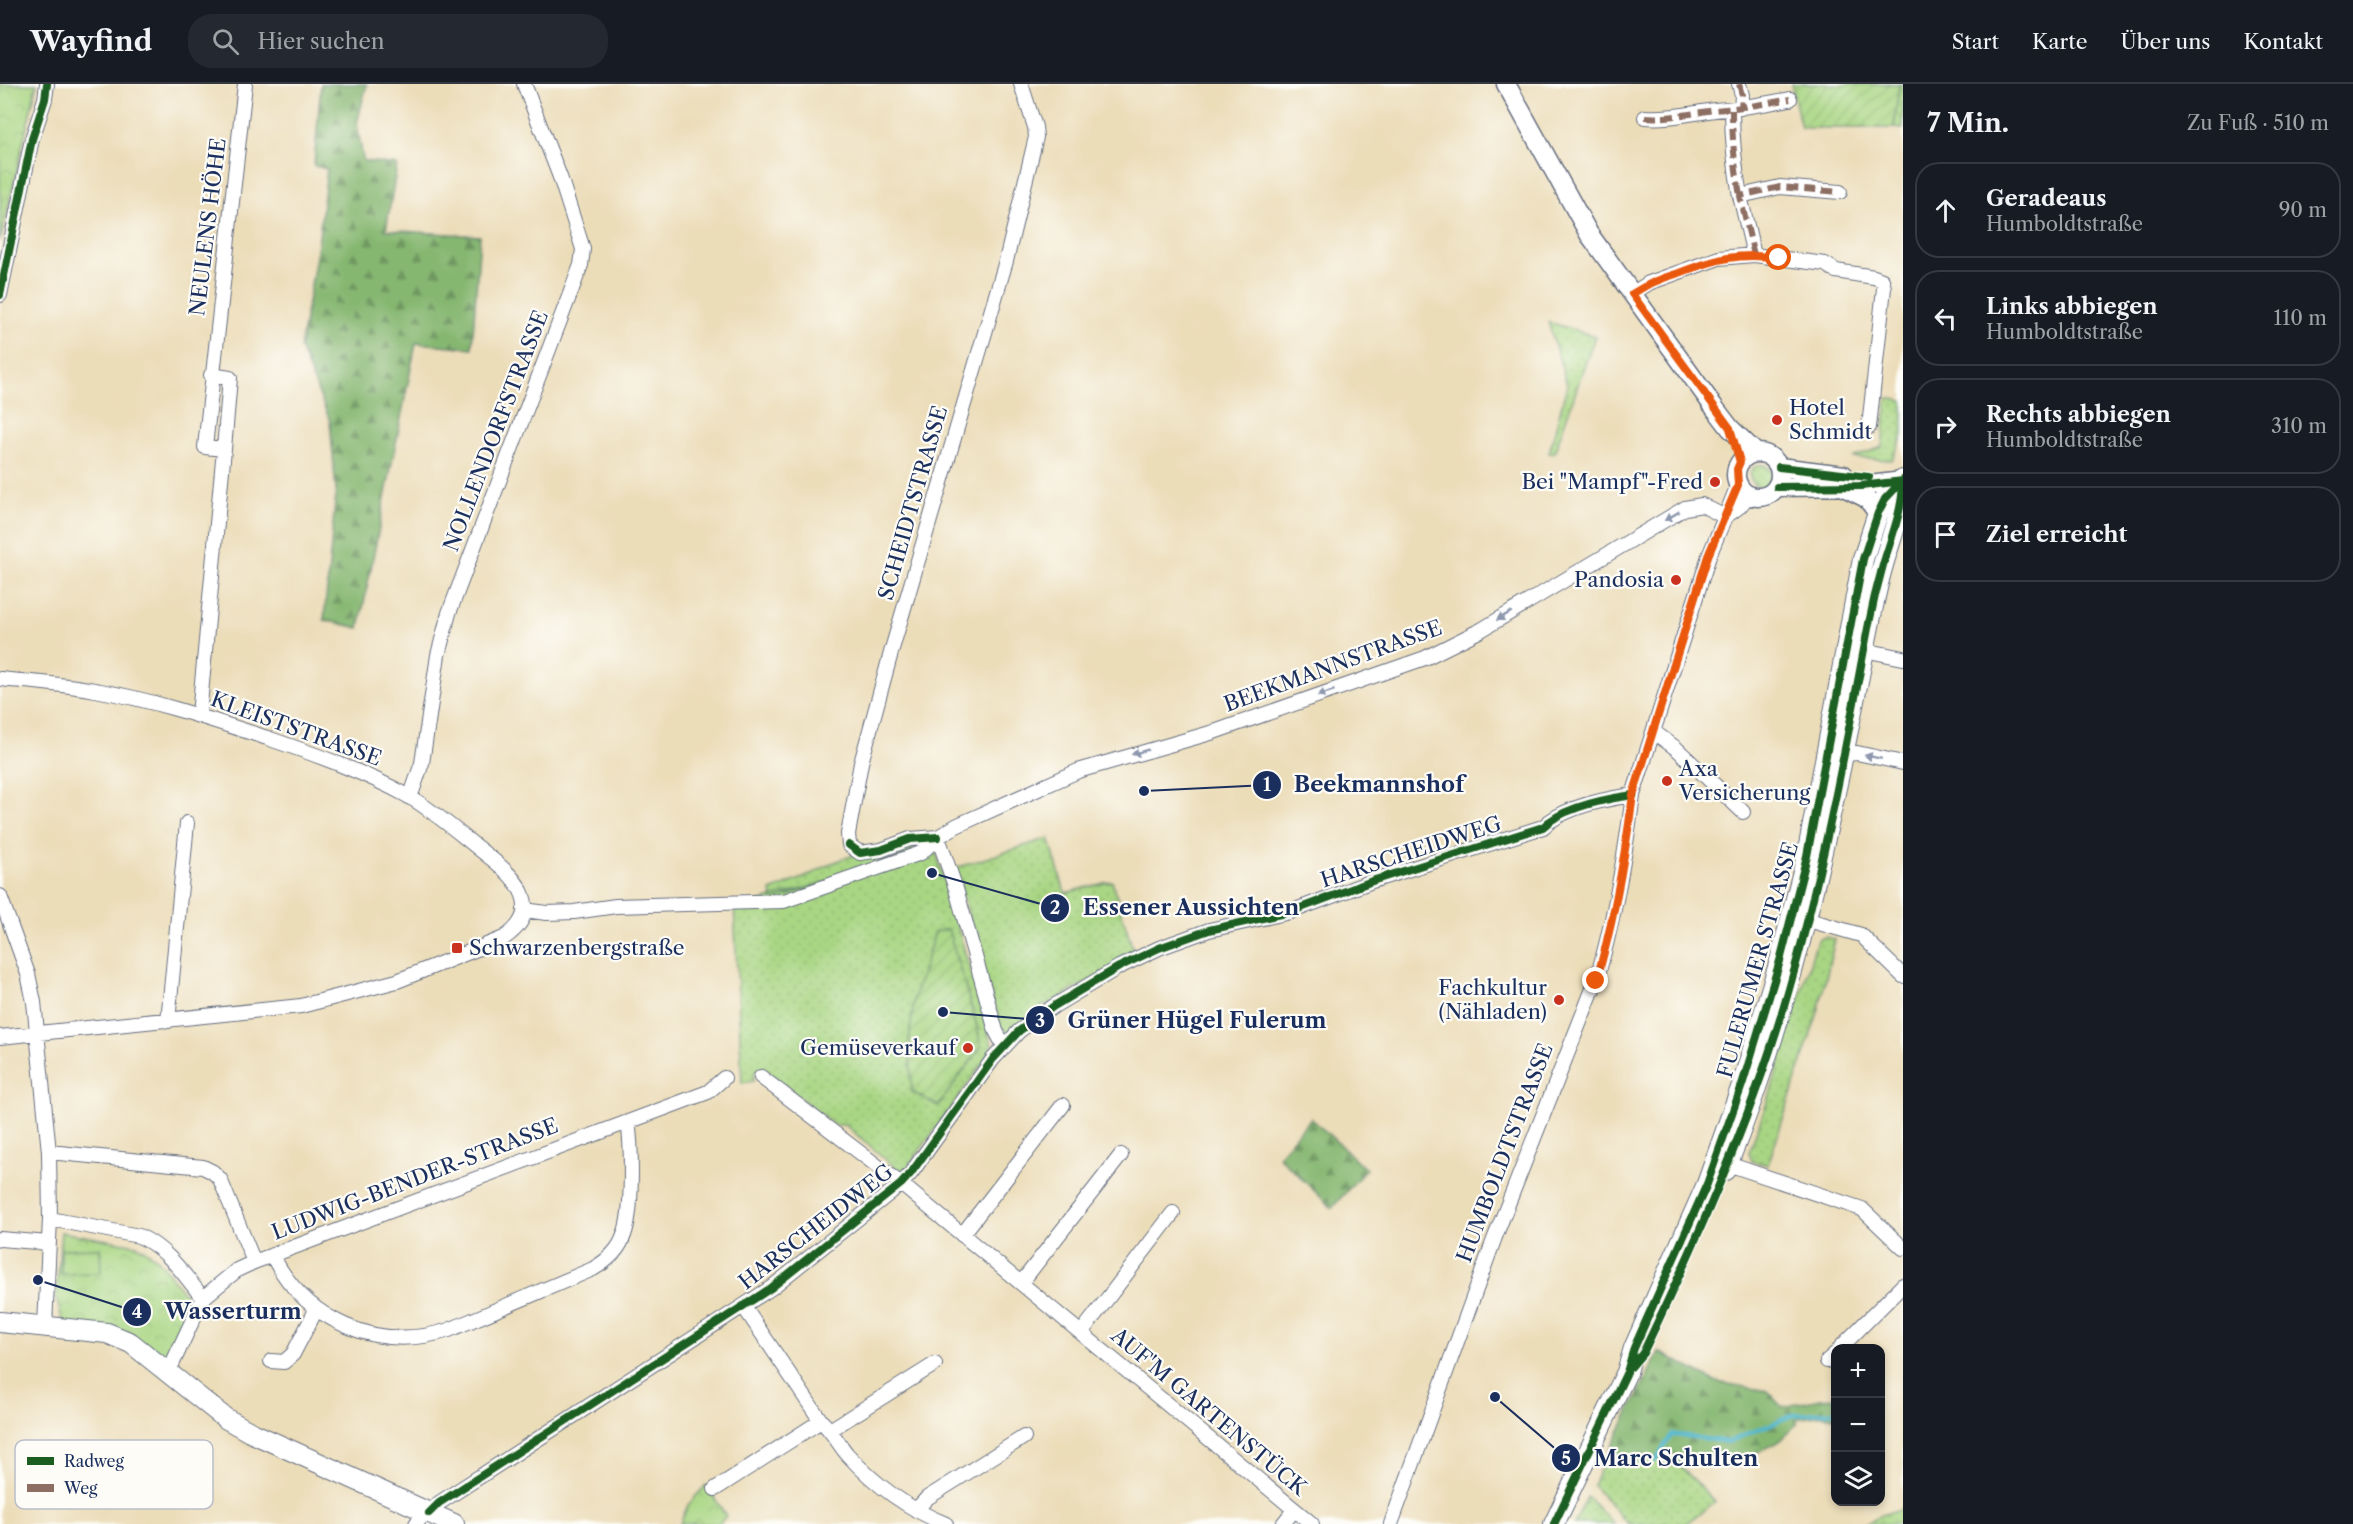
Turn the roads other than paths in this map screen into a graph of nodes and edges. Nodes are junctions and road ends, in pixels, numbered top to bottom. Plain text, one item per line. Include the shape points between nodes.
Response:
1 (47, 84) edge
2 (245, 84) edge
3 (524, 84) edge
4 (1021, 84) edge
5 (1506, 84) edge
6 (1739, 84) edge
7 (1790, 99) dead end
8 (1737, 109) junction
9 (1645, 117) dead end
10 (1840, 192) dead end
11 (1740, 196) junction
12 (1754, 255) junction
13 (1632, 294) junction
14 (0, 295) edge
15 (1869, 427) dead end
16 (1748, 457) junction
17 (1779, 467) junction
18 (1903, 481) edge
19 (1777, 486) junction
20 (1842, 486) junction
21 (1744, 490) junction
22 (1878, 513) junction
23 (1725, 517) junction
24 (1848, 635) junction
25 (1864, 650) junction
26 (1903, 658) edge
27 (0, 679) edge
28 (199, 715) junction
29 (1654, 732) junction
30 (1835, 756) junction
31 (1903, 763) edge
32 (1633, 795) junction
33 (410, 798) junction
34 (1743, 812) dead end
35 (187, 823) dead end
36 (938, 837) junction
37 (0, 896) edge
38 (524, 910) junction
39 (1800, 918) junction
40 (1903, 976) edge
41 (168, 1021) junction
42 (36, 1033) junction
43 (0, 1037) edge
44 (1004, 1046) junction
45 (761, 1077) dead end
46 (724, 1078) dead end
47 (1063, 1105) dead end
48 (628, 1122) junction
49 (49, 1152) junction
50 (1121, 1155) dead end
51 (1722, 1162) junction
52 (901, 1184) junction
53 (1173, 1213) dead end
54 (50, 1219) junction
55 (963, 1235) junction
56 (0, 1239) edge
57 (49, 1243) junction
58 (1903, 1248) edge
59 (272, 1255) junction
60 (254, 1262) junction
61 (1021, 1283) junction
62 (1903, 1285) edge
63 (203, 1298) junction
64 (744, 1306) junction
65 (316, 1310) junction
66 (0, 1322) edge
67 (45, 1326) junction
68 (1081, 1333) junction
69 (1844, 1344) edge
70 (271, 1361) dead end
71 (934, 1364) dead end
72 (168, 1373) junction
73 (826, 1426) junction
74 (1024, 1437) dead end
75 (715, 1490) dead end
76 (916, 1510) junction
77 (1294, 1510) junction
78 (423, 1514) edge
79 (453, 1524) edge
80 (946, 1524) edge
81 (1283, 1524) edge
82 (1312, 1524) edge
83 (1391, 1524) edge
84 (1554, 1524) edge

1 - 14 street
2 - 28 street, NEULENS HÖHE via 205,447 224,448
3 - 33 street, NOLLENDORFSTRASSE via 583,249 581,265 449,613 438,655 422,763
4 - 36 street, SCHEIDTSTRASSE via 1036,137 1002,272 861,763 848,834 849,845 860,853 910,839
5 - 13 street, HUMBOLDTSTRASSE via 1577,215
6 - 8 street via 1742,95
7 - 8 street
8 - 9 street
8 - 11 street via 1734,161
10 - 11 street via 1780,187
11 - 12 street
12 - 13 street via 1719,258 1650,283
12 - 15 street via 1825,264 1836,271 1882,280
13 - 16 street, HUMBOLDTSTRASSE
16 - 17 street via 1766,454
16 - 21 street, HUMBOLDTSTRASSE via 1737,469
17 - 18 street
17 - 19 street
18 - 20 street
18 - 22 main road, FULERUMER STRASSE via 1885,499
18 - 25 main road, FULERUMER STRASSE via 1899,514 1882,568
19 - 20 street
19 - 21 street via 1770,494 1759,497
20 - 22 street via 1866,498
21 - 23 street, HUMBOLDTSTRASSE
22 - 24 main road, FULERUMER STRASSE via 1863,559
23 - 29 street, HUMBOLDTSTRASSE via 1708,556
23 -> 36 street, BEEKMANNSTRASSE via 1702,505 1685,508 1481,630 1425,658 1214,732 1078,771
24 - 25 street
24 - 30 main road, FULERUMER STRASSE
25 - 26 street
25 - 30 main road, FULERUMER STRASSE
27 - 28 street, KLEISTSTRASSE via 96,690
28 - 33 street, KLEISTSTRASSE via 341,765
29 - 32 street, HUMBOLDTSTRASSE
29 - 34 street
31 -> 30 street via 1857,753
30 - 39 main road, FULERUMER STRASSE
32 - 44 street, HARSCHEIDWEG via 1605,799 1552,818 1543,827 1375,880 1290,912 1209,930 1159,948 1054,1006
32 - 83 street, HUMBOLDTSTRASSE via 1596,981 1495,1238
33 - 38 street, KLEISTSTRASSE via 515,878 525,900
35 - 41 street
36 - 38 street, BEEKMANNSTRASSE via 921,853 784,901 616,906 565,913
36 - 44 street via 996,1031
37 - 42 street via 28,974
38 - 41 street via 514,931 497,941 397,981 301,1006
39 - 40 street via 1861,935
39 - 51 main road, FULERUMER STRASSE via 1771,1046
41 - 42 street
42 - 43 street
42 - 49 street
44 - 52 street, HARSCHEIDWEG
45 - 52 street, AUF'M GARTENSTÜCK
46 - 48 street, LUDWIG-BENDER-STRASSE via 708,1092
47 - 55 street
48 - 59 street, LUDWIG-BENDER-STRASSE
48 - 65 street via 628,1222 615,1252 605,1262 438,1333 376,1335 353,1329
49 - 54 street
49 - 60 street via 203,1167 213,1172 220,1179
50 - 61 street
51 - 58 street via 1862,1209
51 - 84 main road, FULERUMER STRASSE via 1695,1243
52 - 55 street, AUF'M GARTENSTÜCK
52 - 64 street, HARSCHEIDWEG
53 - 68 street, AUF'M GARTENSTÜCK
54 - 57 street
54 - 63 street via 152,1242
55 - 61 street, AUF'M GARTENSTÜCK
56 - 57 street
57 - 67 street
59 - 60 street, LUDWIG-BENDER-STRASSE
59 - 65 street via 283,1277
60 - 63 street, LUDWIG-BENDER-STRASSE via 237,1270
61 - 68 street, AUF'M GARTENSTÜCK
62 - 69 street
63 - 72 street, LUDWIG-BENDER-STRASSE
64 - 73 street
64 - 78 street, HARSCHEIDWEG
65 - 70 street via 293,1354 284,1362
66 - 67 main road
67 - 72 main road via 118,1336
68 - 77 street, AUF'M GARTENSTÜCK
71 - 73 street
72 - 78 main road via 225,1418 250,1432
73 - 75 street
73 - 76 street via 876,1482
74 - 76 street via 927,1498
76 - 80 street
77 - 81 street
77 - 82 street, AUF'M GARTENSTÜCK
78 - 79 main road

